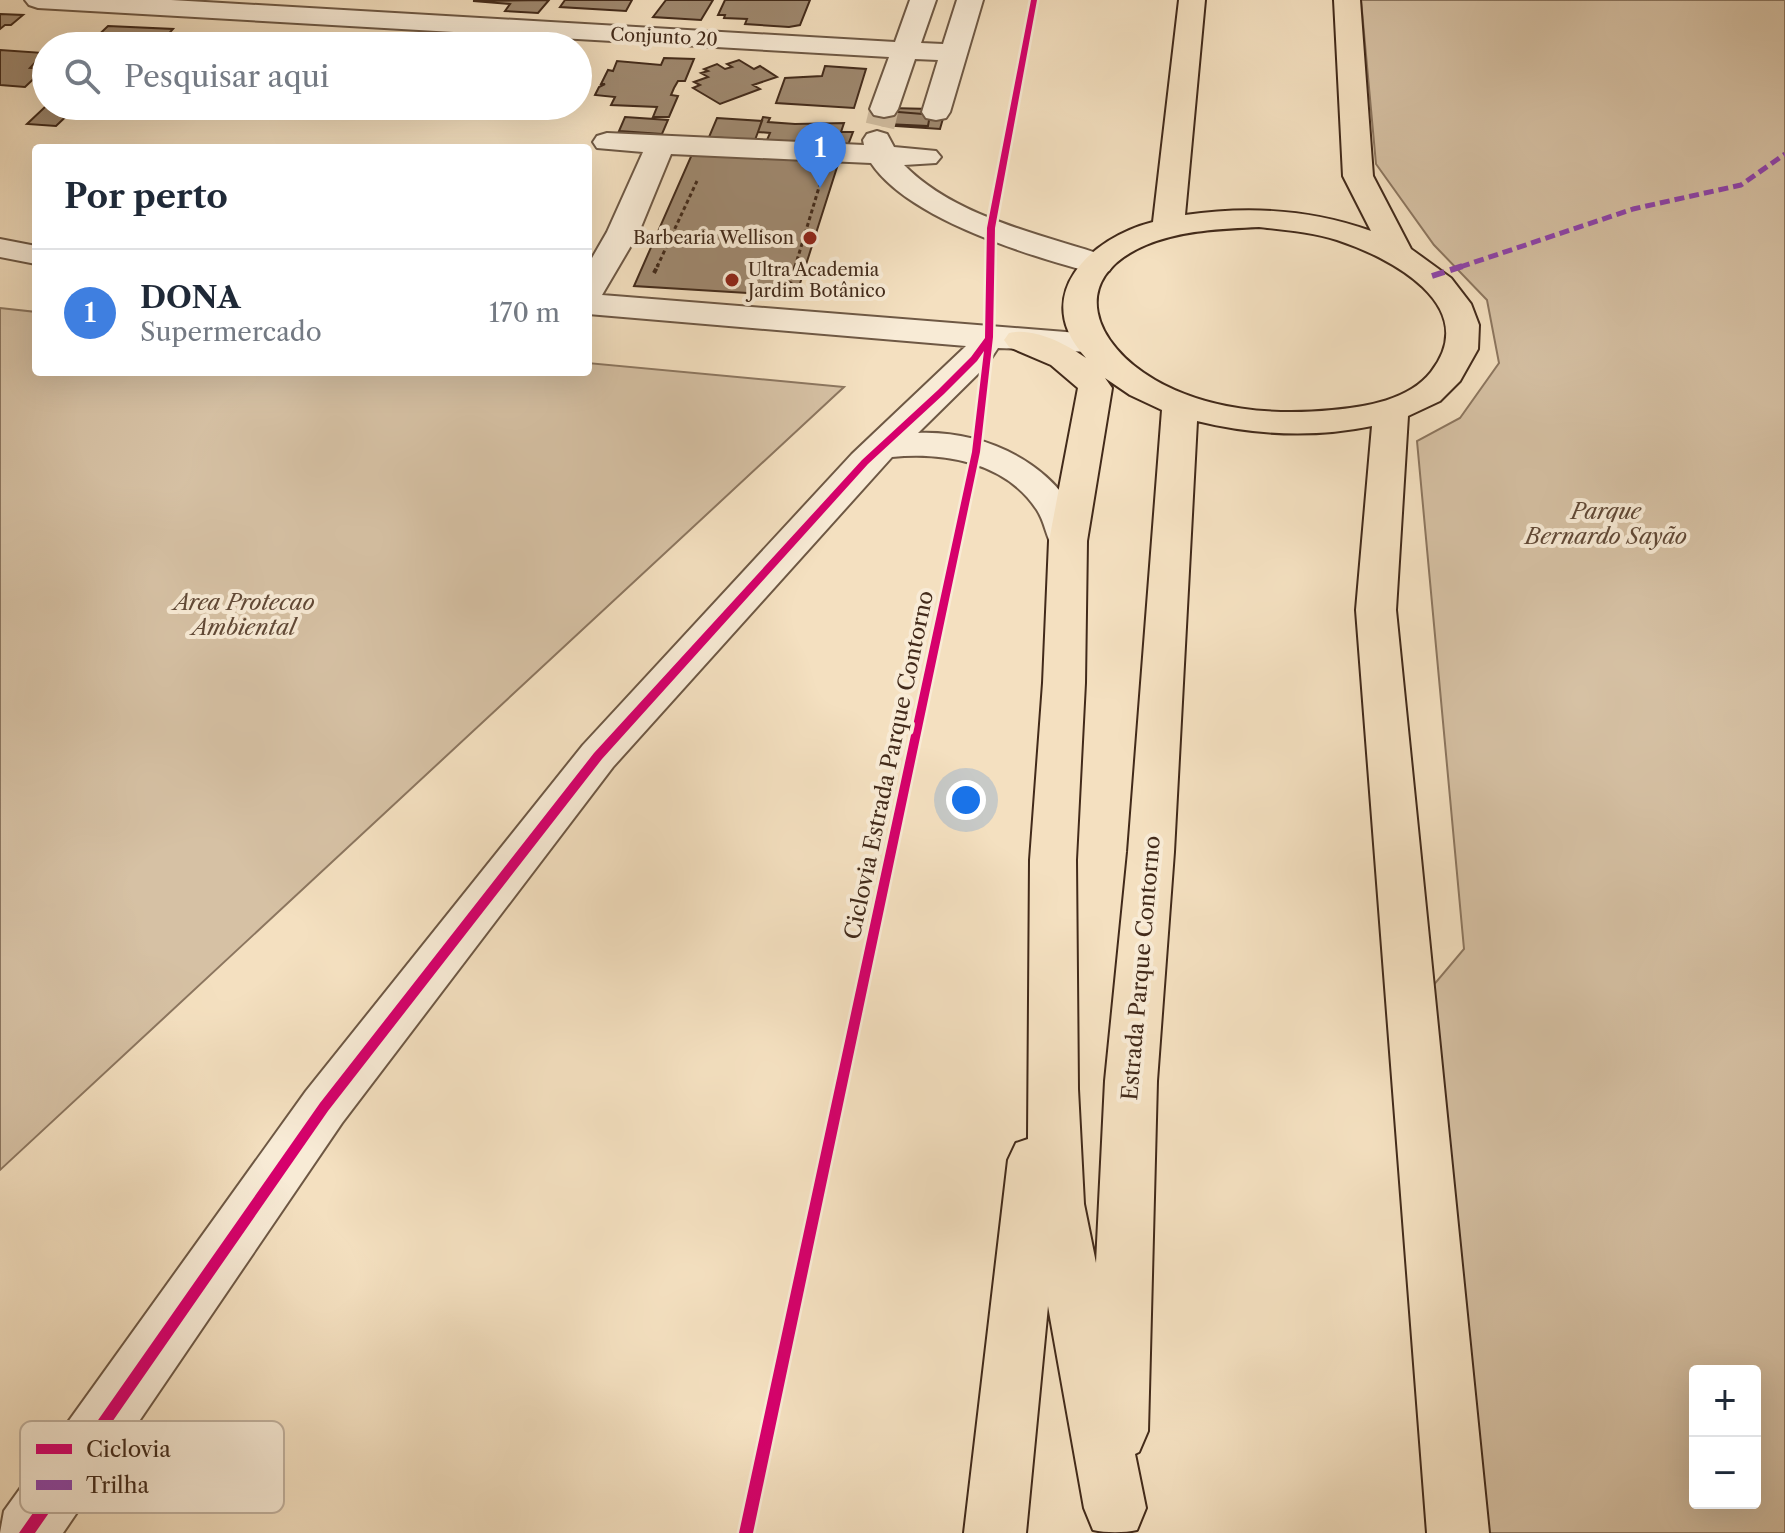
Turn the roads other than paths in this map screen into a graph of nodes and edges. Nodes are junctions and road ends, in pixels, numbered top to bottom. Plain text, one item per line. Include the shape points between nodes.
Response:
1 (38, 0) edge
2 (923, 0) edge
3 (970, 0) edge
4 (1192, 0) edge
5 (1347, 0) edge
6 (582, 32) edge
7 (592, 33) edge
8 (905, 51) junction
9 (955, 53) junction
10 (881, 130) junction
11 (607, 142) dead end
12 (661, 144) junction
13 (926, 157) junction
14 (924, 198) junction
15 (1168, 228) junction
16 (0, 248) edge
17 (32, 254) edge
18 (1398, 254) junction
19 (0, 263) edge
20 (1098, 264) junction
21 (32, 266) edge
22 (592, 285) edge
23 (592, 304) edge
24 (1005, 339) junction
25 (1091, 342) junction
26 (1180, 404) junction
27 (1391, 411) junction
28 (880, 447) junction
29 (1068, 541) junction
30 (1052, 1006) junction
31 (104, 1421) edge
32 (40, 1513) edge
33 (1115, 1520) edge
34 (26, 1533) edge
35 (995, 1533) edge
36 (1458, 1533) edge

1 - 6 street, Conjunto 20
2 - 8 street
3 - 9 street
4 - 15 main road
5 - 18 main road via 1358,176
7 - 8 street, Conjunto 20
8 - 9 street, Conjunto 20
8 - 10 street
9 - 13 street
10 - 12 street
10 - 13 street
10 - 14 street via 891,173
11 - 12 street
12 - 22 street via 623,232
13 - 14 street
14 - 20 street via 991,228
15 - 18 main road via 1228,219 1290,221 1351,234
15 - 20 main road via 1117,249
16 - 17 street
18 - 27 main road via 1432,276 1450,296 1464,339 1444,380
19 - 21 street
20 - 25 main road via 1079,301
23 - 24 street
24 - 25 street
24 - 28 street via 974,359
24 - 29 main road via 1066,358 1095,388
25 - 26 main road via 1117,370
26 - 27 main road via 1288,424
26 - 33 main road, Estrada Parque Contorno via 1131,1081
27 - 36 main road via 1376,610
28 - 29 street via 934,443 976,452 1011,468 1045,491
28 - 31 street via 598,756 324,1107
29 - 30 main road via 1053,860
30 - 33 main road via 1057,1204
30 - 35 main road
32 - 34 street

